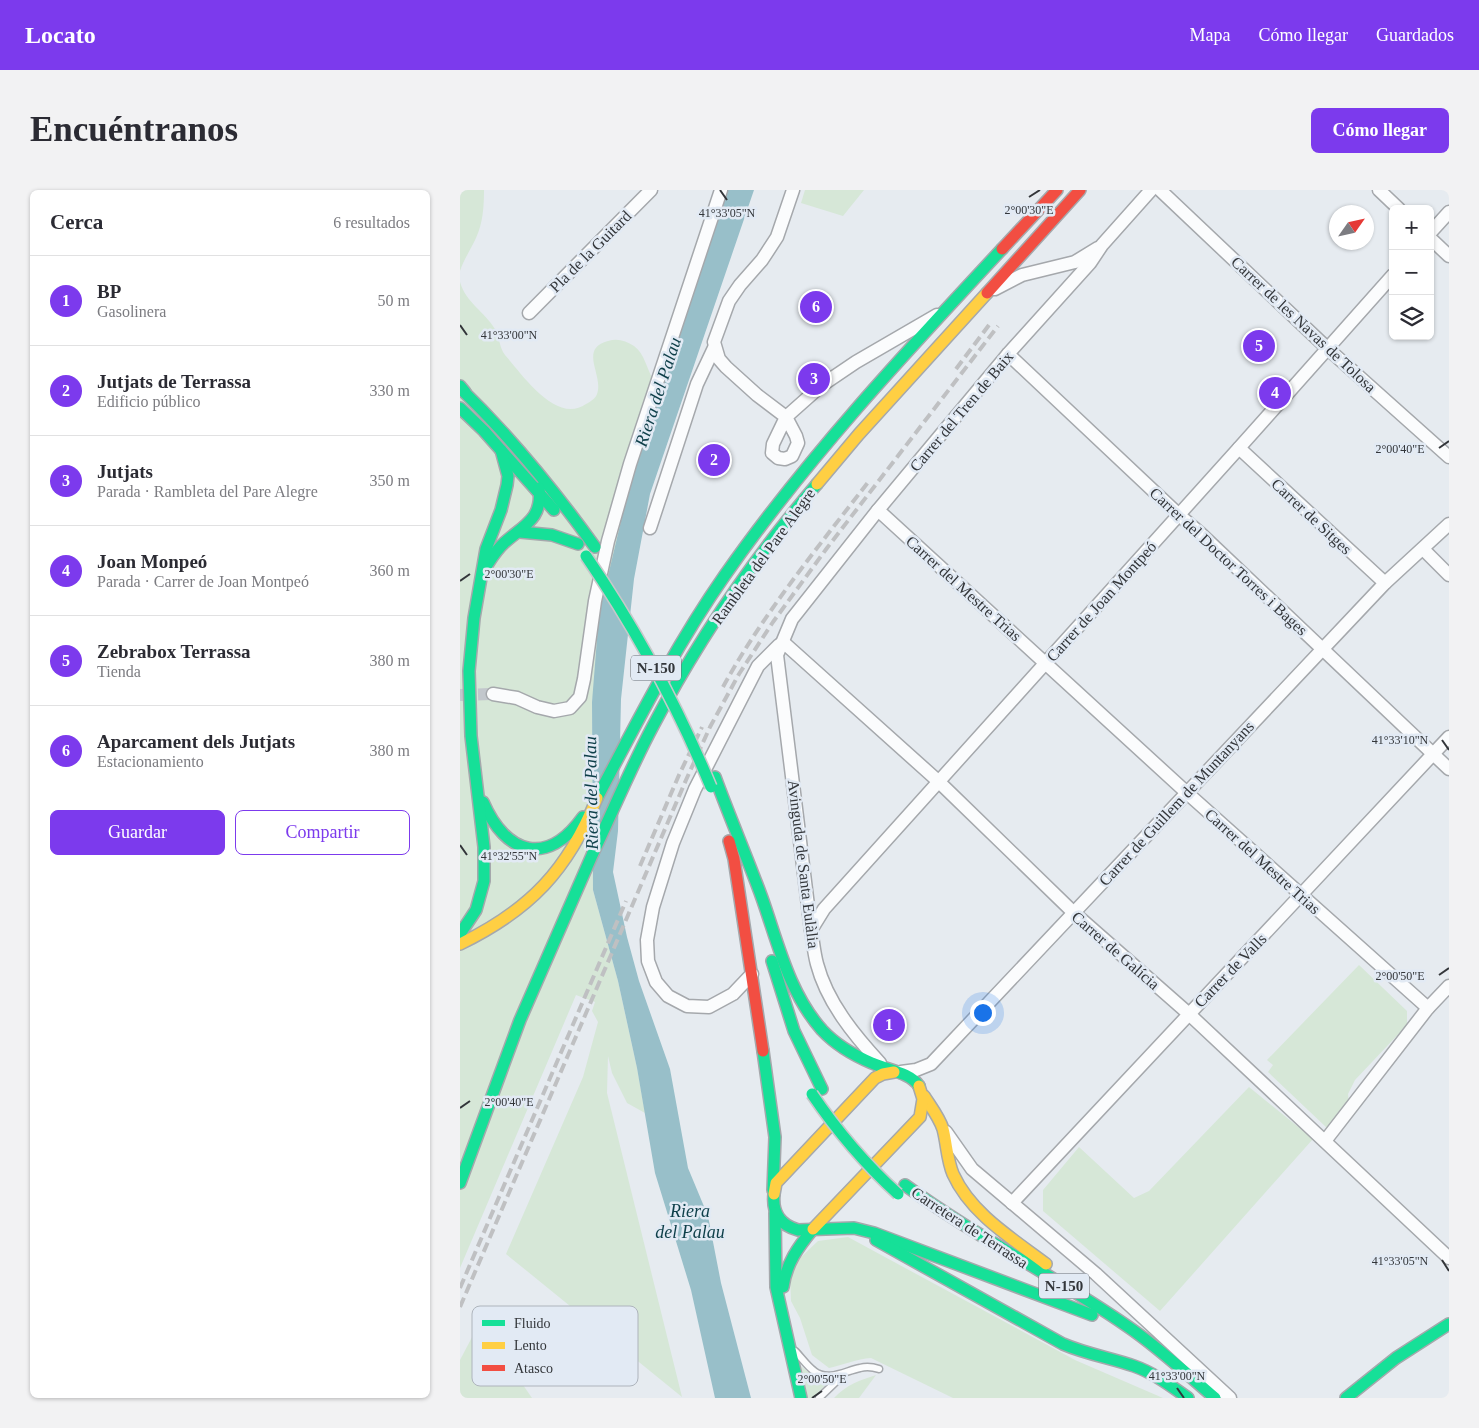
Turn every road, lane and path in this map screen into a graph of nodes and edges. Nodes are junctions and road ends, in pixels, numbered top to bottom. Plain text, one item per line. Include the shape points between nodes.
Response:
1 (651, 190) edge
2 (721, 190) edge
3 (793, 190) edge
4 (1057, 190) edge
5 (1080, 190) edge
6 (1151, 190) edge
7 (1160, 190) edge
8 (1379, 190) edge
9 (1395, 205) edge
10 (1449, 212) edge
11 (1434, 229) edge
12 (1434, 242) edge
13 (1102, 245) junction
14 (1449, 256) edge
15 (1389, 279) edge
16 (984, 294) junction
17 (949, 308) junction
18 (529, 313) dead end
19 (714, 348) junction
20 (1327, 348) junction
21 (1008, 354) junction
22 (462, 389) edge
23 (460, 408) edge
24 (518, 447) junction
25 (1239, 448) junction
26 (501, 450) junction
27 (1449, 457) edge
28 (541, 495) junction
29 (500, 510) junction
30 (878, 510) junction
31 (1179, 515) junction
32 (573, 517) junction
33 (1449, 524) edge
34 (650, 528) dead end
35 (520, 532) junction
36 (578, 544) junction
37 (1423, 550) junction
38 (483, 572) junction
39 (1449, 575) edge
40 (614, 576) dead end
41 (1385, 583) junction
42 (632, 606) dead end
43 (783, 642) junction
44 (1323, 649) junction
45 (1046, 663) junction
46 (493, 694) tunnel mouth
47 (1449, 737) edge
48 (1434, 755) junction
49 (1449, 769) edge
50 (476, 780) junction
51 (938, 781) junction
52 (713, 782) junction
53 (1186, 792) junction
54 (597, 798) junction
55 (735, 830) junction
56 (592, 853) junction
57 (734, 859) junction
58 (571, 877) dead end
59 (1301, 896) junction
60 (1074, 913) junction
61 (811, 930) junction
62 (460, 934) edge
63 (460, 944) edge
64 (752, 974) junction
65 (1449, 986) edge
66 (1428, 1008) junction
67 (1188, 1014) junction
68 (786, 1040) dead end
69 (892, 1070) junction
70 (924, 1096) junction
71 (941, 1123) junction
72 (1325, 1141) junction
73 (460, 1184) edge
74 (773, 1191) junction
75 (1012, 1203) junction
76 (775, 1213) junction
77 (854, 1228) junction
78 (813, 1229) junction
79 (1449, 1258) edge
80 (1035, 1281) dead end
81 (781, 1309) junction
82 (1092, 1315) junction
83 (1114, 1317) junction
84 (1449, 1324) edge
85 (790, 1345) junction
86 (879, 1369) dead end
87 (844, 1374) junction
88 (800, 1398) edge
89 (819, 1398) edge
90 (1188, 1398) edge
91 (1196, 1398) edge
92 (1215, 1398) edge
93 (1230, 1398) edge
94 (1346, 1398) edge

1 - 18 street, Pla de la Guitard
2 - 46 street via 630,464 608,541 580,696 570,708 554,711 517,698
3 - 19 street via 777,237 729,301
4 - 17 main road, Rambleta del Pare Alegre
5 - 16 main road, Rambleta del Pare Alegre
6 - 13 street, Carrer del Tren de Baix
7 - 20 street, Carrer de les Navas de Tolosa
8 - 9 street
10 - 11 street
12 - 14 street
13 - 16 street, Rambleta del Pare Alegre via 1075,262 1022,275
13 - 21 street, Carrer del Tren de Baix via 1090,263
15 - 20 street, Carrer de Joan Montpeó
16 - 56 main road, Rambleta del Pare Alegre via 859,434 741,581 654,726
17 - 19 street, Rambleta del Pare Alegre via 838,374 786,417 726,367
17 - 54 main road, Rambleta del Pare Alegre via 844,424 748,543 656,686
19 - 34 street via 697,384
20 - 25 street, Carrer de Joan Montpeó
20 - 27 street, Carrer de les Navas de Tolosa
21 - 30 street, Carrer del Tren de Baix
21 - 31 street, Carrer del Doctor Torres i Bages
22 - 24 main road
23 - 26 main road, N-150
24 - 28 main road
24 - 32 main road
25 - 31 street, Carrer de Joan Montpeó
25 - 41 street, Carrer de Sitges
26 - 28 main road, N-150
26 - 29 main road via 508,476
28 - 29 main road via 521,495
28 - 32 main road
28 - 35 main road via 534,518
28 - 36 main road, N-150
29 - 38 main road via 486,549
30 - 43 street, Carrer del Tren de Baix via 792,619
30 - 45 street, Carrer del Mestre Trias
31 - 44 street, Carrer del Doctor Torres i Bages
31 - 45 street, Carrer de Joan Montpeó
32 - 40 main road
33 - 37 street, Carrer de Guillem de Muntanyans
35 - 36 main road via 552,535
35 - 38 main road via 498,549
36 - 52 main road, N-150, bridge via 614,596 665,685
37 - 39 street
37 - 41 street, Carrer de Guillem de Muntanyans
38 - 50 main road via 474,618 470,671
41 - 44 street, Carrer de Guillem de Muntanyans
42 - 52 main road, N-150 via 687,712
43 - 51 street, Carrer de Galícia
43 - 61 street, Avinguda de Santa Eulàlia via 777,655
43 - 64 street via 758,666 694,788 653,907 647,940 648,961 656,982 668,996 687,1006 709,1007 733,994
44 - 48 street, Carrer del Doctor Torres i Bages
44 - 53 street, Carrer de Guillem de Muntanyans
45 - 51 street, Carrer de Joan Montpeó
45 - 53 street, Carrer del Mestre Trias
47 - 48 street, Carrer de Valls
48 - 49 street, Carrer del Doctor Torres i Bages
48 - 59 street, Carrer de Valls
50 - 54 main road via 496,828 513,842 533,849 549,847 566,838
50 - 62 main road via 484,847 484,881 476,910
51 - 60 street, Carrer de Galícia
51 - 61 street, Carrer de Joan Montpeó via 824,909
52 - 55 main road, N-150
52 - 57 main road, N-150
53 - 59 street, Carrer del Mestre Trias
53 - 60 street, Carrer de Guillem de Muntanyans
54 - 63 main road via 572,852 540,891 504,920
55 - 69 main road via 793,985 803,1003 820,1028 846,1051
55 - 83 main road, Carretera de Terrassa / N-150, bridge via 786,1010 806,1059 814,1090 836,1129 858,1156 902,1193 960,1224
56 - 58 main road
56 - 73 main road via 520,1020
57 - 64 main road
57 - 68 main road, N-150
59 - 66 street, Carrer del Mestre Trias
59 - 67 street, Carrer de Valls
60 - 67 street, Carrer de Galícia
60 - 69 street, Carrer de Guillem de Muntanyans via 931,1064 916,1070
61 - 69 street, Avinguda de Santa Eulàlia via 818,966 834,1005 855,1036
64 - 74 main road via 773,1113
65 - 66 street
66 - 72 street
67 - 72 street, Carrer de Galícia
67 - 75 street, Carrer de Valls
69 - 70 main road via 917,1083
69 - 74 main road via 875,1078 783,1174
70 - 71 main road
70 - 78 main road via 920,1118
71 - 75 street via 972,1169
71 - 83 main road via 953,1176 967,1197 994,1224
72 - 79 street, Carrer de Galícia
74 - 76 main road
75 - 93 street via 1096,1274
76 - 78 main road via 790,1228
76 - 81 main road via 776,1287
77 - 78 main road
77 - 82 main road
77 - 90 main road via 1063,1344 1144,1370
78 - 81 main road via 793,1254 785,1272
80 - 82 main road, Carretera de Terrassa / N-150
81 - 85 main road
82 - 91 main road, Carretera de Terrassa / N-150
83 - 92 main road, Carretera de Terrassa / N-150 via 1158,1348
84 - 94 main road via 1410,1348
85 - 87 lane via 814,1372 826,1376
85 - 88 main road
86 - 87 lane via 859,1368
87 - 89 lane

